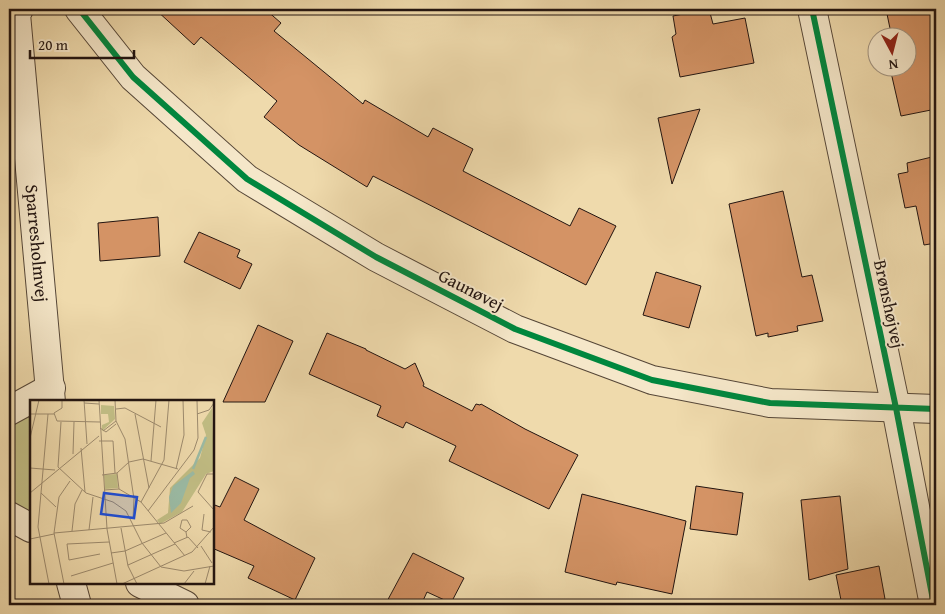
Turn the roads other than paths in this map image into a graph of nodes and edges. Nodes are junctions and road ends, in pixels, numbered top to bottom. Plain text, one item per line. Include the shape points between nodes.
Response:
1 (19, 9) edge
2 (79, 9) edge
3 (812, 9) edge
4 (51, 395) edge
5 (38, 400) edge
6 (30, 403) edge
7 (896, 408) junction
8 (936, 409) edge
9 (9, 411) edge
10 (9, 516) edge
11 (30, 527) edge
12 (71, 584) edge
13 (142, 584) edge
14 (78, 605) edge
15 (185, 605) edge
16 (934, 605) edge

1 - 4 street, Sparresholmvej via 16,14
2 - 7 street, Gaunøvej via 133,77 247,179 376,258 515,329 652,380 770,404
3 - 7 street, Brønshøjvej
4 - 5 street, Sparresholmvej
6 - 9 street, Sparresholmvej
7 - 8 street, Gaunøvej
7 - 16 street, Brønshøjvej
10 - 11 street
12 - 14 street
13 - 15 street

